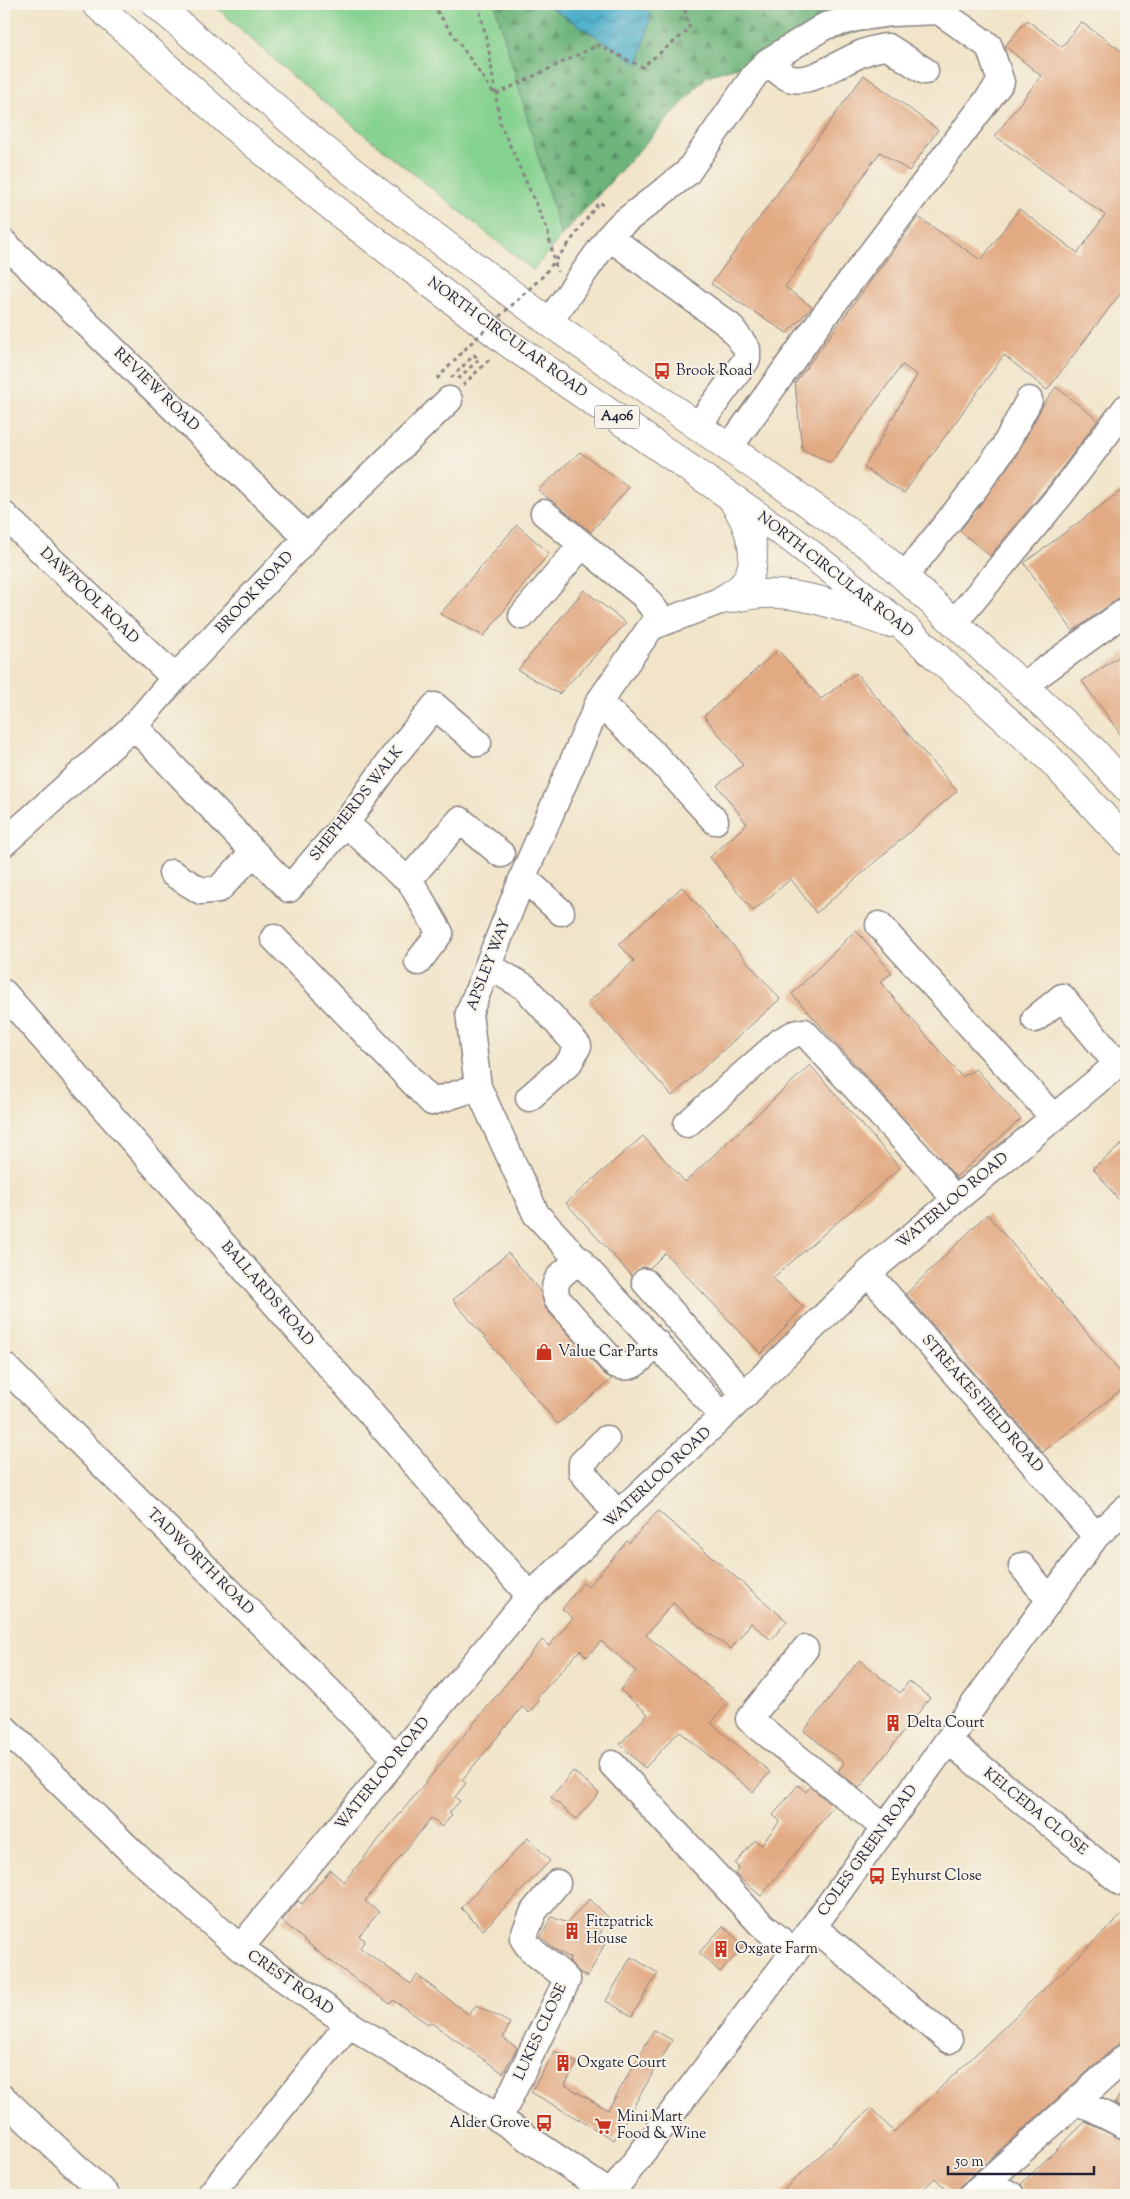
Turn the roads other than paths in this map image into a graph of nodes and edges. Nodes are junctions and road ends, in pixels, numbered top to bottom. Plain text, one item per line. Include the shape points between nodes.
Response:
1 (96, 4) edge
2 (156, 4) edge
3 (767, 62) junction
4 (925, 71) dead end
5 (609, 237) junction
6 (4, 243) edge
7 (549, 322) junction
8 (449, 400) road end
9 (1029, 400) dead end
10 (1126, 408) edge
11 (698, 426) junction
12 (729, 448) junction
13 (729, 494) junction
14 (544, 513) dead end
15 (4, 515) edge
16 (308, 538) junction
17 (581, 546) junction
18 (904, 577) junction
19 (722, 600) junction
20 (1126, 611) edge
21 (522, 616) dead end
22 (664, 622) junction
23 (954, 623) junction
24 (905, 628) junction
25 (175, 678) junction
26 (1023, 686) junction
27 (599, 702) junction
28 (134, 726) junction
29 (478, 743) dead end
30 (1126, 787) edge
31 (715, 821) dead end
32 (346, 823) junction
33 (1126, 841) edge
34 (4, 843) edge
35 (254, 852) junction
36 (501, 854) dead end
37 (172, 873) dead end
38 (523, 877) junction
39 (409, 879) junction
40 (561, 912) dead end
41 (879, 924) dead end
42 (274, 938) dead end
43 (418, 962) dead end
44 (488, 966) junction
45 (4, 993) edge
46 (1035, 1019) dead end
47 (1122, 1061) edge
48 (478, 1088) junction
49 (529, 1098) dead end
50 (1054, 1118) junction
51 (687, 1124) dead end
52 (955, 1200) junction
53 (580, 1260) junction
54 (868, 1273) junction
55 (645, 1282) dead end
56 (657, 1343) junction
57 (4, 1366) edge
58 (744, 1395) junction
59 (724, 1416) junction
60 (606, 1439) dead end
61 (1126, 1508) edge
62 (618, 1515) junction
63 (1096, 1536) junction
64 (1022, 1566) dead end
65 (530, 1596) junction
66 (1050, 1600) junction
67 (805, 1649) dead end
68 (4, 1728) edge
69 (948, 1741) junction
70 (396, 1758) junction
71 (612, 1764) dead end
72 (885, 1828) junction
73 (557, 1883) dead end
74 (1122, 1883) dead end
75 (813, 1927) junction
76 (240, 1948) junction
77 (793, 1951) junction
78 (350, 2024) junction
79 (949, 2040) dead end
80 (1126, 2057) edge
81 (4, 2099) edge
82 (1077, 2102) junction
83 (499, 2119) junction
84 (1126, 2126) edge
85 (980, 2189) edge
86 (106, 2195) edge
87 (210, 2195) edge
88 (611, 2195) edge
89 (1010, 2195) edge

1 - 13 highway, NORTH CIRCULAR ROAD / A406 via 242,134 346,219 507,342
2 - 7 highway, A406 via 321,147
3 - 4 street via 791,79 804,80 863,51 888,47
3 - 5 street via 688,172
3 - 12 street via 825,26 892,13 939,10 989,46 1001,82
5 - 7 street
5 - 11 street via 730,326 747,349 747,359
6 - 16 street, REVIEW ROAD
7 - 11 highway, A406
8 - 16 street, BROOK ROAD
9 - 18 street via 998,456
10 - 23 street via 1061,494
11 - 12 highway, A406
12 - 18 highway, A406 via 875,550
13 - 19 highway via 750,532 752,560 750,573 742,587
13 - 24 highway, NORTH CIRCULAR ROAD / A406
14 - 17 street
15 - 25 street, DAWPOOL ROAD
16 - 25 street, BROOK ROAD
17 - 21 street
17 - 22 street via 643,595
18 - 23 highway, A406
19 - 22 street, APSLEY WAY
19 - 24 highway via 759,594 819,599
20 - 26 street
22 - 27 street, APSLEY WAY via 651,627
23 - 26 highway, A406
24 - 33 highway, NORTH CIRCULAR ROAD / A406 via 1050,758
25 - 28 street, BROOK ROAD
26 - 30 highway, A406 via 1092,749
27 - 31 street via 655,755
27 - 38 street, APSLEY WAY
28 - 34 street, BROOK ROAD
28 - 35 street, SHEPHERDS WALK
29 - 32 street, SHEPHERDS WALK via 435,706 393,757
32 - 35 street, SHEPHERDS WALK via 288,889
32 - 39 street via 398,873
35 - 37 street via 218,889 201,891
36 - 39 street via 460,820
38 - 40 street
38 - 44 street, APSLEY WAY
39 - 43 street via 440,933
41 - 50 street
42 - 48 street via 432,1102
44 - 48 street, APSLEY WAY via 469,1014
44 - 49 street via 525,987 578,1046 570,1063
45 - 65 street, BALLARDS ROAD
46 - 47 street via 1062,997
47 - 50 street, WATERLOO ROAD
48 - 53 street, APSLEY WAY via 536,1214
50 - 52 street, WATERLOO ROAD
51 - 52 street via 781,1041 804,1032 928,1166
52 - 54 street, WATERLOO ROAD
53 - 56 street, APSLEY WAY
53 - 56 street via 555,1281 557,1299 615,1364 623,1368 633,1366
54 - 58 street, WATERLOO ROAD
54 - 63 street, STREAKES FIELD ROAD
55 - 58 street
56 - 59 street, APSLEY WAY
57 - 70 street, TADWORTH ROAD
58 - 59 street, WATERLOO ROAD
59 - 62 street, WATERLOO ROAD
60 - 62 street via 582,1463 582,1472
61 - 63 street, COLES GREEN ROAD
62 - 65 street, WATERLOO ROAD
63 - 66 street, COLES GREEN ROAD
64 - 66 street
65 - 70 street, WATERLOO ROAD
66 - 69 street, COLES GREEN ROAD
67 - 72 street via 750,1719
68 - 76 street, CREST ROAD via 136,1856
69 - 72 street, COLES GREEN ROAD
69 - 74 street, KELCEDA CLOSE
70 - 76 street, WATERLOO ROAD
71 - 77 street via 754,1916
72 - 75 street, COLES GREEN ROAD
73 - 83 street, LUKES CLOSE via 534,1911 522,1938 530,1952 567,1980
75 - 77 street, COLES GREEN ROAD
75 - 79 street
76 - 78 street, CREST ROAD
77 - 88 street, COLES GREEN ROAD
78 - 83 street, CREST ROAD
78 - 87 street
80 - 82 street
81 - 86 street
82 - 84 street
82 - 85 street
83 - 88 street, CREST ROAD
85 - 89 street

